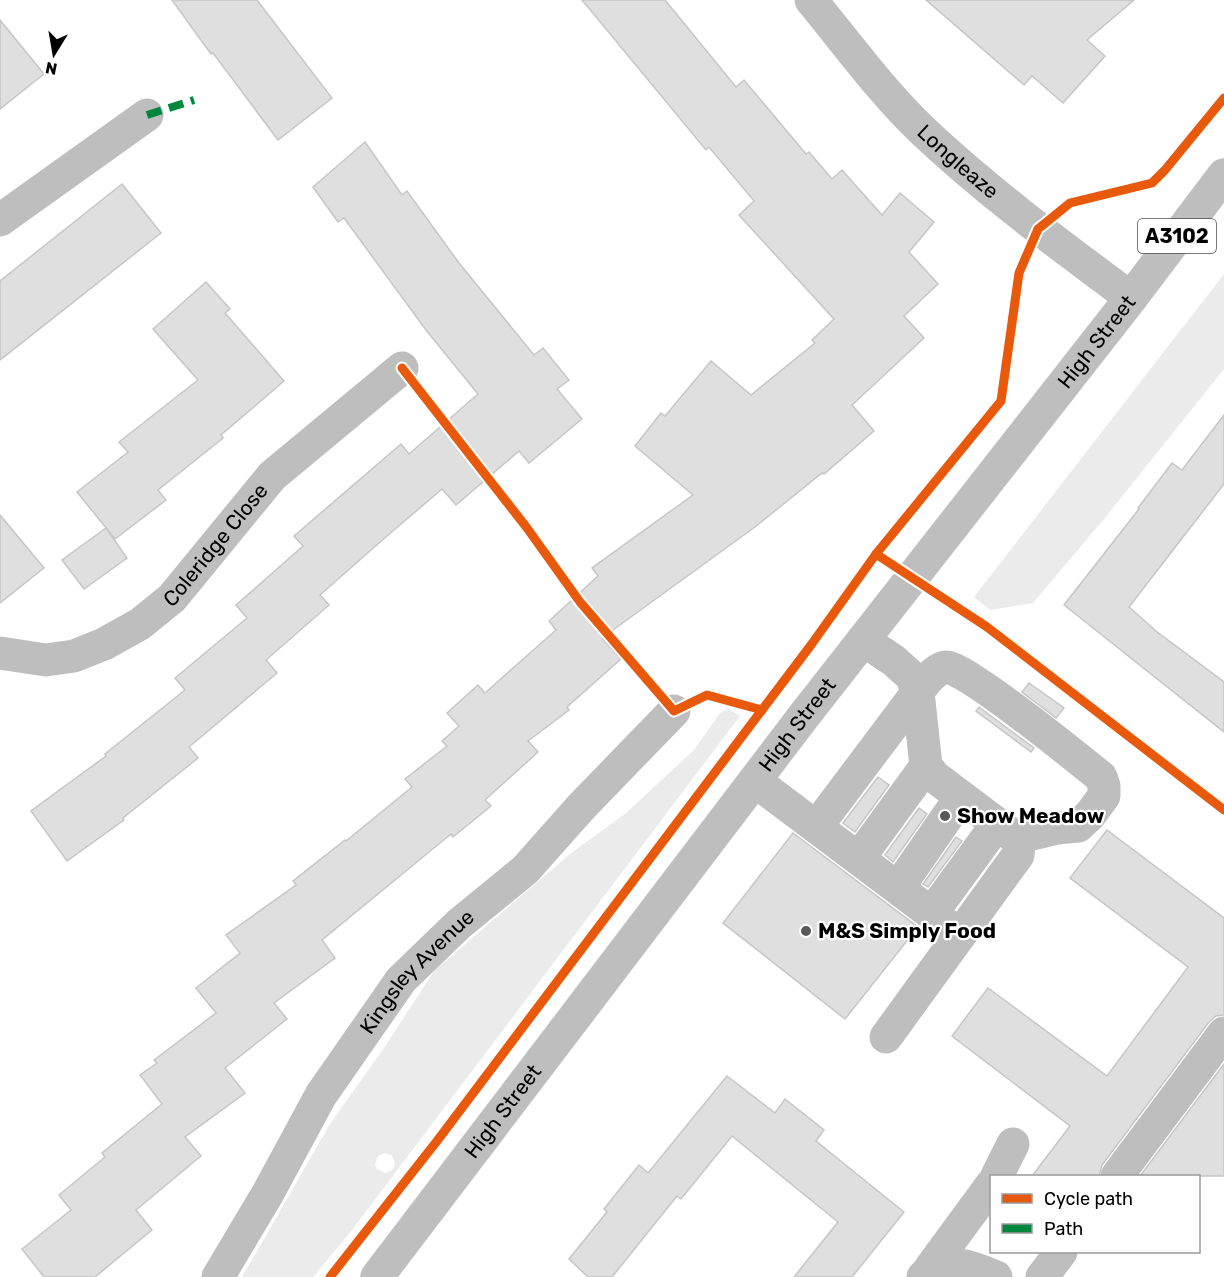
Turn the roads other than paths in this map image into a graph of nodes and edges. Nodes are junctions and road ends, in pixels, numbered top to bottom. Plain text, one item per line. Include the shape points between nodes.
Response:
1 (811, 0) edge
2 (147, 115) dead end
3 (1224, 175) edge
4 (0, 220) edge
5 (1131, 298) junction
6 (402, 368) dead end
7 (863, 640) junction
8 (0, 653) edge
9 (918, 692) junction
10 (674, 711) dead end
11 (926, 766) junction
12 (755, 780) junction
13 (961, 797) junction
14 (817, 826) junction
15 (1007, 831) junction
16 (859, 858) junction
17 (898, 888) junction
18 (932, 913) junction
19 (960, 935) junction
20 (1224, 1033) edge
21 (886, 1037) dead end
22 (1013, 1143) dead end
23 (997, 1175) edge
24 (1118, 1175) edge
25 (990, 1187) edge
26 (1060, 1253) edge
27 (927, 1272) edge
28 (218, 1277) edge
29 (377, 1277) edge
30 (996, 1277) edge
31 (1042, 1277) edge

1 - 5 street, Longleaze via 924,132 1038,230
2 - 4 street
3 - 5 street, High Street / A3102
5 - 7 street, High Street / A3102
6 - 8 street, Coleridge Close via 272,476 172,598 140,624 74,656 46,660
7 - 9 street via 911,676
7 - 12 street, High Street / A3102
9 - 11 street
9 - 14 street
9 - 15 street via 932,674 945,667 955,669 978,682 1101,777 1104,796 1078,826
10 - 28 street, Kingsley Avenue via 525,870 459,924 401,980 321,1095
11 - 13 street
11 - 16 street
12 - 14 street
12 - 29 street, High Street / A3102
13 - 15 street
13 - 17 street
14 - 16 street
15 - 18 street
15 - 19 street via 1019,845 1018,855
16 - 17 street
17 - 18 street
18 - 19 street
19 - 21 street
20 - 24 street
22 - 23 street
25 - 27 street
26 - 31 street
27 - 30 street via 948,1264

